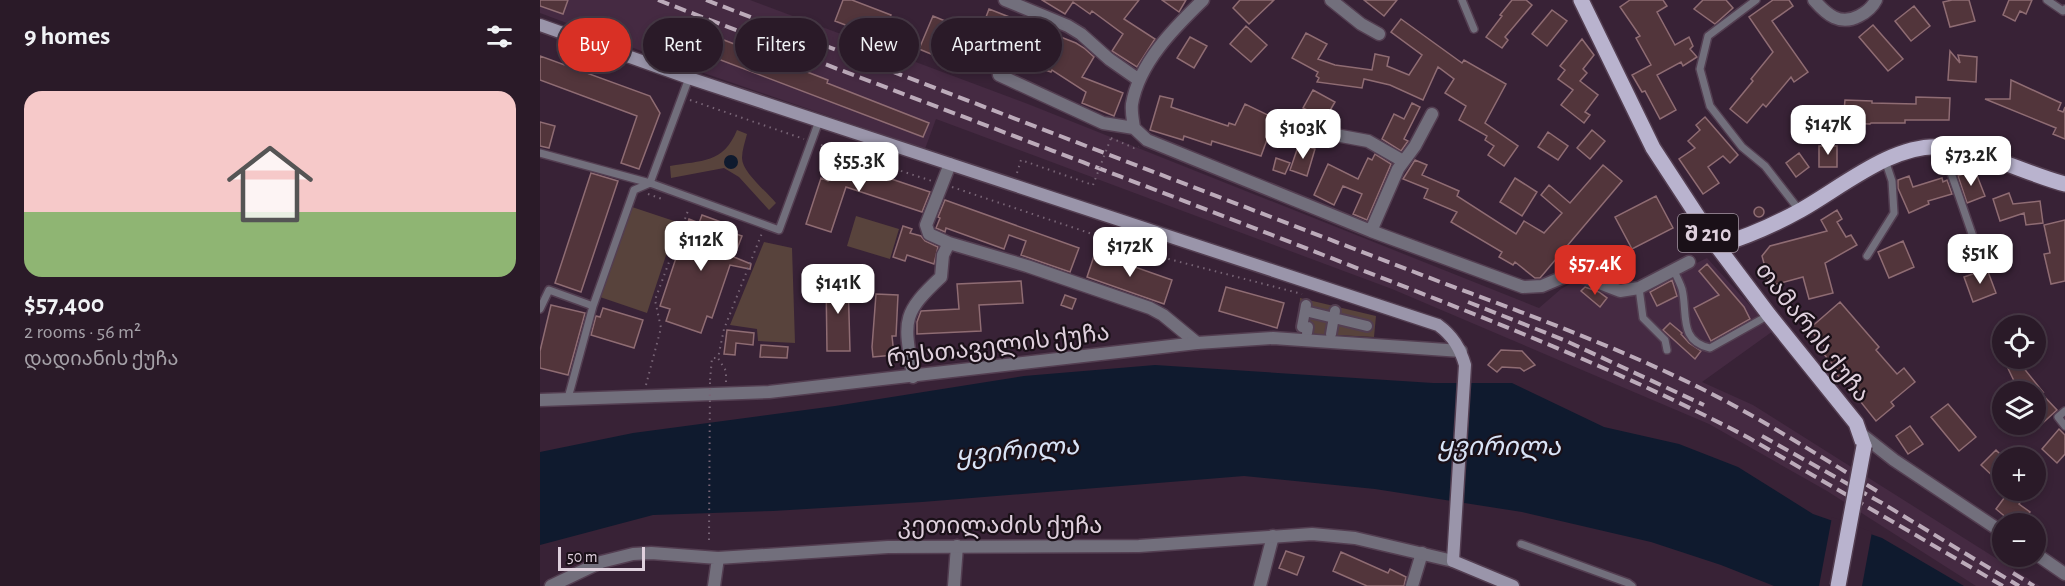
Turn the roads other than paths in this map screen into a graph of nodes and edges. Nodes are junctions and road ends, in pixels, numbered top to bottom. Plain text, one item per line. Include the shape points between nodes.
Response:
1 (1005, 0) edge
2 (1203, 0) edge
3 (1331, 0) edge
4 (1462, 0) edge
5 (1581, 0) edge
6 (1756, 0) edge
7 (1814, 0) edge
8 (1876, 0) edge
9 (2047, 0) edge
10 (2065, 9) edge
11 (540, 24) edge
12 (1474, 29) dead end
13 (1379, 34) dead end
14 (999, 75) dead end
15 (689, 78) junction
16 (1139, 80) junction
17 (1432, 114) dead end
18 (819, 121) junction
19 (1134, 128) junction
20 (1341, 136) dead end
21 (1942, 147) junction
22 (540, 153) edge
23 (1885, 160) junction
24 (1403, 161) junction
25 (950, 164) junction
26 (650, 183) junction
27 (2065, 184) edge
28 (1800, 211) junction
29 (1371, 231) junction
30 (949, 243) junction
31 (1717, 246) junction
32 (1979, 254) dead end
33 (1867, 256) dead end
34 (1689, 262) dead end
35 (1674, 271) junction
36 (1639, 288) junction
37 (593, 306) junction
38 (540, 309) edge
39 (1334, 314) junction
40 (1769, 315) junction
41 (1367, 326) dead end
42 (1307, 333) dead end
43 (1331, 334) dead end
44 (1197, 343) junction
45 (1667, 350) dead end
46 (1461, 351) junction
47 (913, 377) junction
48 (568, 398) junction
49 (540, 400) edge
50 (2065, 411) edge
51 (2065, 426) edge
52 (1863, 440) junction
53 (1992, 525) edge
54 (1273, 536) junction
55 (1521, 544) dead end
56 (957, 546) junction
57 (1422, 553) junction
58 (718, 558) junction
59 (1453, 561) junction
60 (2046, 561) edge
61 (2065, 574) edge
62 (551, 586) edge
63 (714, 586) edge
64 (954, 586) edge
65 (1260, 586) edge
66 (1412, 586) edge
67 (1513, 586) edge
68 (1632, 586) edge
69 (1838, 586) edge

1 - 16 street via 1068,26
2 - 16 street via 1185,17
3 - 13 street
4 - 12 lane
5 - 31 main road, თამარის ქუჩა / შ 210 via 1653,148
6 - 28 lane via 1708,36 1700,69 1710,106
7 - 8 street via 1837,20 1851,20 1870,10
9 - 10 lane
11 - 15 main road
14 - 19 street via 1103,123
15 - 18 main road
15 - 26 lane
16 - 19 street via 1132,106
17 - 24 street
18 - 25 main road
18 - 26 lane via 779,230
19 - 29 street via 1148,140
20 - 24 street via 1368,141
21 - 23 main road via 1913,150
21 - 27 main road via 1991,158
21 - 32 lane
22 - 26 lane
23 - 28 main road
23 - 33 lane via 1892,181 1894,213
24 - 29 street
25 - 30 street via 926,225 929,234
25 - 46 main road via 1438,325 1450,334
26 - 37 lane via 634,190
28 - 31 main road
29 - 36 street via 1523,287 1542,286 1574,273 1620,291
30 - 44 street via 1150,308
30 - 47 street via 943,255 941,277 909,314
31 - 40 main road, თამარის ქუჩა / შ 210
34 - 35 street
35 - 36 street
35 - 40 lane via 1682,288 1686,328 1701,346 1710,348
36 - 45 lane via 1643,318 1665,340
37 - 38 lane via 549,290
37 - 48 lane
39 - 41 street
39 - 42 street via 1306,304 1302,327 1308,327
39 - 43 street
40 - 52 main road, თამარის ქუჩა / შ 210 via 1856,423
44 - 46 street, რუსთაველის ქუჩა via 1273,338
44 - 47 street, რუსთაველის ქუჩა
46 - 59 main road via 1465,365
47 - 48 street, რუსთაველის ქუჩა via 769,392
48 - 49 street, რუსთაველის ქუჩა
50 - 51 lane via 2058,417
52 - 53 street
52 - 69 main road, bridge
54 - 56 street, კეთილაძის ქუჩა via 1139,546
54 - 57 street, კეთილაძის ქუჩა via 1354,538
54 - 65 street
55 - 68 lane
56 - 58 street, კეთილაძის ქუჩა
56 - 64 street
57 - 59 street, კეთილაძის ქუჩა
57 - 66 street
58 - 62 street, კეთილაძის ქუჩა via 633,554 601,562
58 - 63 street
59 - 67 main road
60 - 61 street

